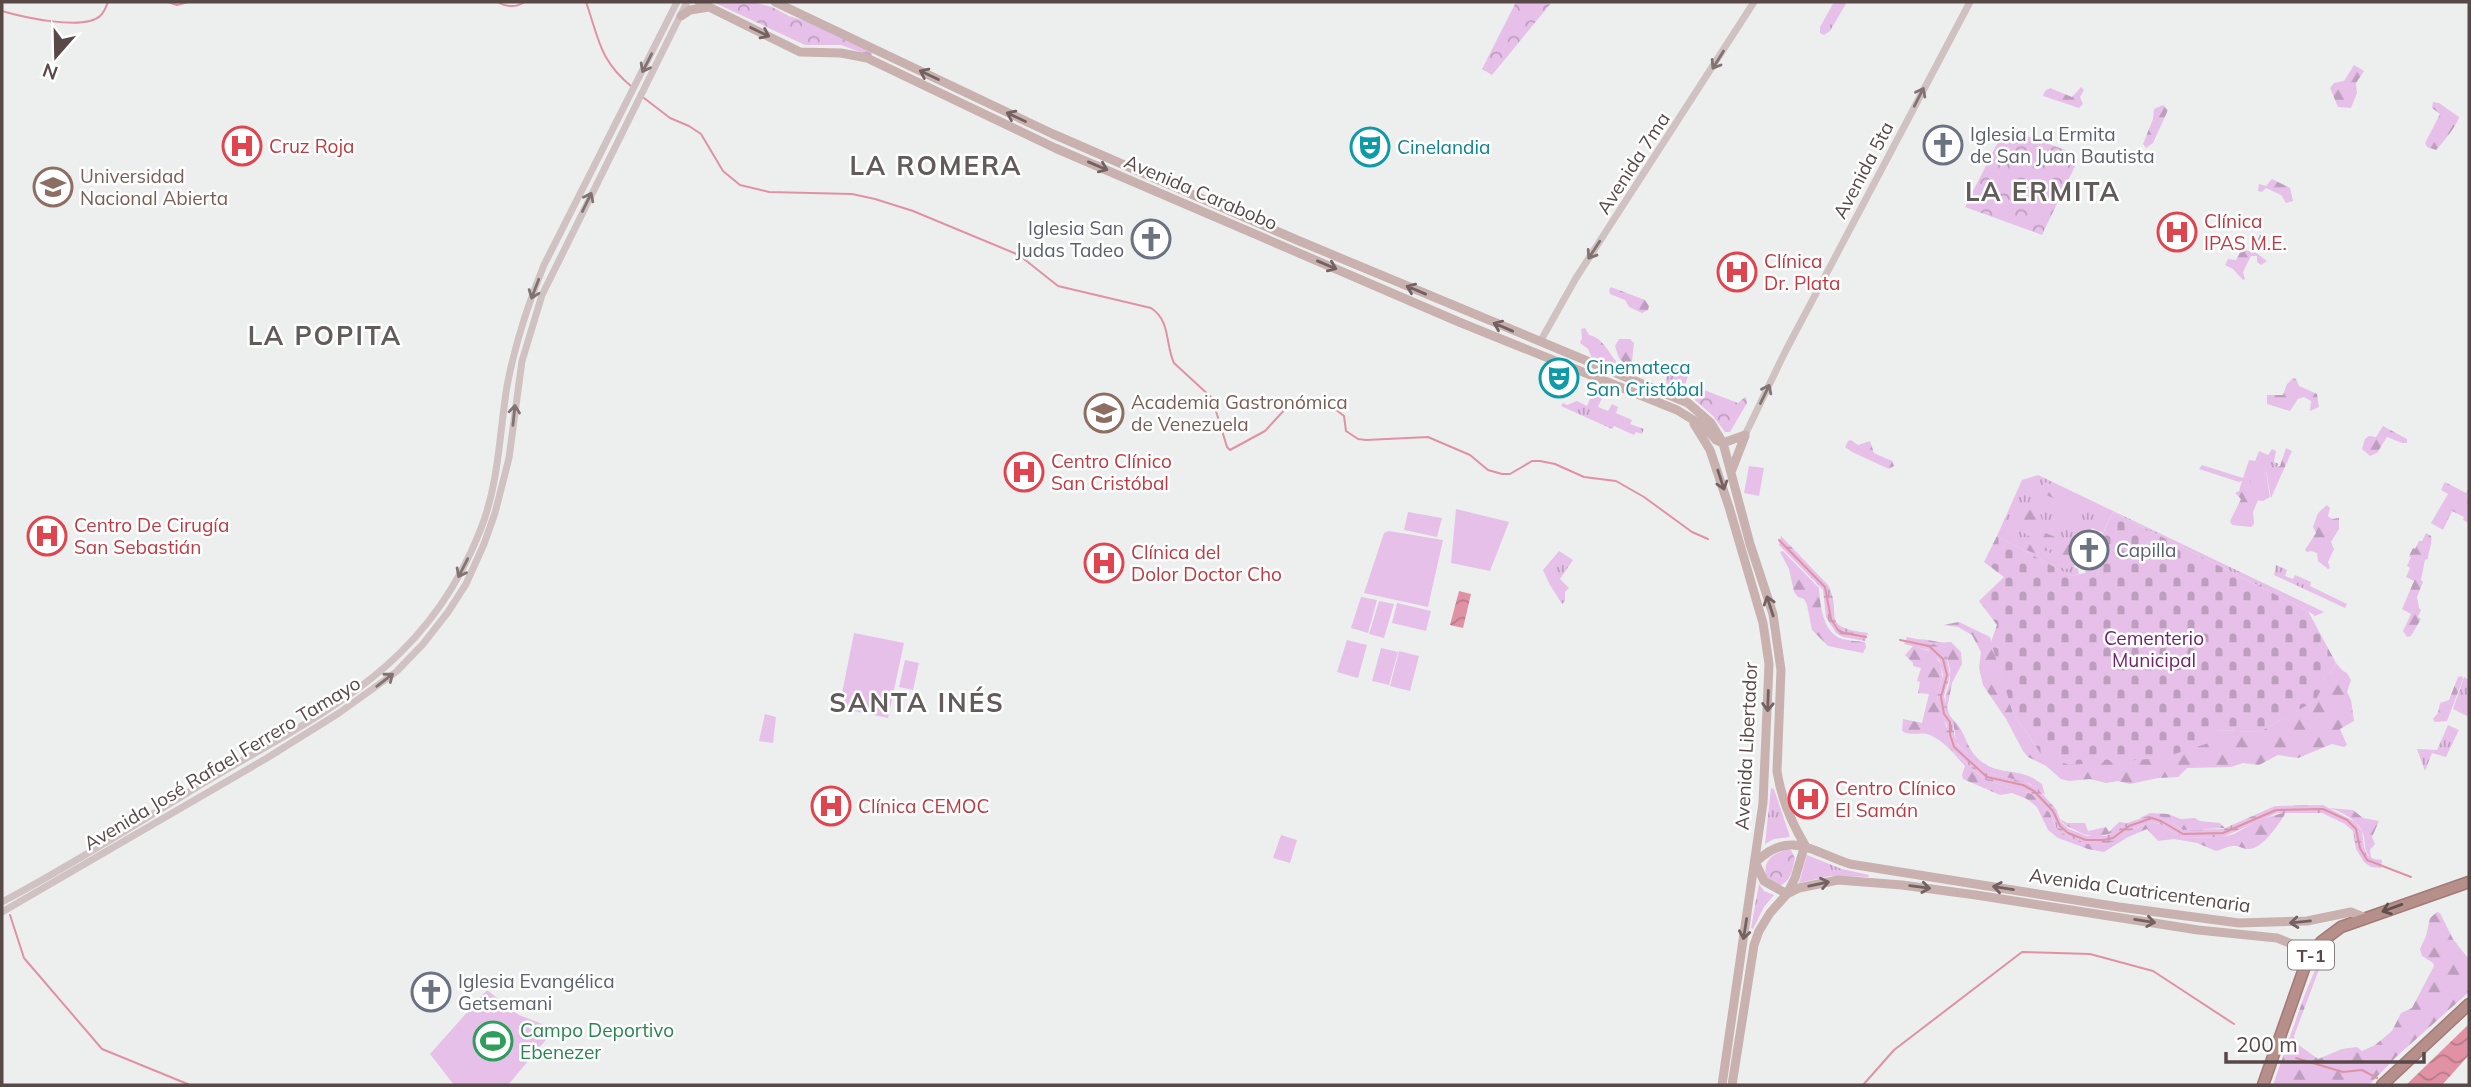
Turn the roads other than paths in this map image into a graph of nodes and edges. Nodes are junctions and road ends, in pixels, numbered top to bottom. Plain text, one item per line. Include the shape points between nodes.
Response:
1 (677, 2) edge
2 (687, 2) edge
3 (699, 2) edge
4 (775, 2) edge
5 (1754, 2) edge
6 (1970, 2) edge
7 (709, 7) junction
8 (681, 16) junction
9 (1540, 342) junction
10 (1543, 356) junction
11 (1691, 419) junction
12 (1745, 435) junction
13 (1723, 443) junction
14 (1731, 474) junction
15 (1805, 845) junction
16 (1756, 862) junction
17 (2469, 882) edge
18 (1787, 894) junction
19 (2, 902) edge
20 (2, 912) edge
21 (2366, 918) junction
22 (2305, 966) junction
23 (2469, 1004) edge
24 (1721, 1085) edge
25 (1732, 1085) edge
26 (2263, 1085) edge
27 (2382, 1085) edge

1 -> 19 street, Avenida José Rafael Ferrero Tamayo via 544,265 513,360 492,497 466,563 435,615 398,657 345,699
2 - 8 street, Avenida José Rafael Ferrero Tamayo
3 - 7 main road, Avenida Carabobo
9 -> 4 main road, Avenida Carabobo via 1053,134
5 -> 9 street, Avenida 7ma via 1576,278
12 -> 6 street, Avenida 5ta
7 - 8 main road
7 -> 10 main road, Avenida Carabobo via 800,52 867,58 1055,148
20 -> 8 street, Avenida José Rafael Ferrero Tamayo via 339,713 396,672 440,623 466,584 495,513 507,470 522,361 542,295
9 - 10 main road
9 - 13 main road, Avenida Carabobo via 1688,403 1711,423
10 - 11 main road, Avenida Carabobo
11 - 13 main road, Avenida Carabobo
11 -> 16 main road, Avenida Libertador via 1718,470 1767,643 1765,770
12 - 13 main road
12 - 14 main road
13 - 14 main road, Avenida Libertador
15 -> 14 main road, Avenida Libertador via 1790,818 1777,771 1781,670 1777,631
15 - 16 main road via 1779,847
15 - 18 main road
21 -> 15 main road, Avenida Cuatricentenaria via 2351,912 2307,921 2252,923 2177,915 1850,864
16 - 18 main road via 1764,881
16 -> 24 main road, Avenida Libertador
17 -> 21 highway, Avenida Cuatricentenaria / T-1
18 -> 22 main road, Avenida Cuatricentenaria via 1838,880 1976,895 2277,938 2292,944
18 - 25 main road via 1770,913 1754,945
21 - 22 highway, T-1 via 2331,934
22 - 26 highway, T-1
23 - 27 highway

